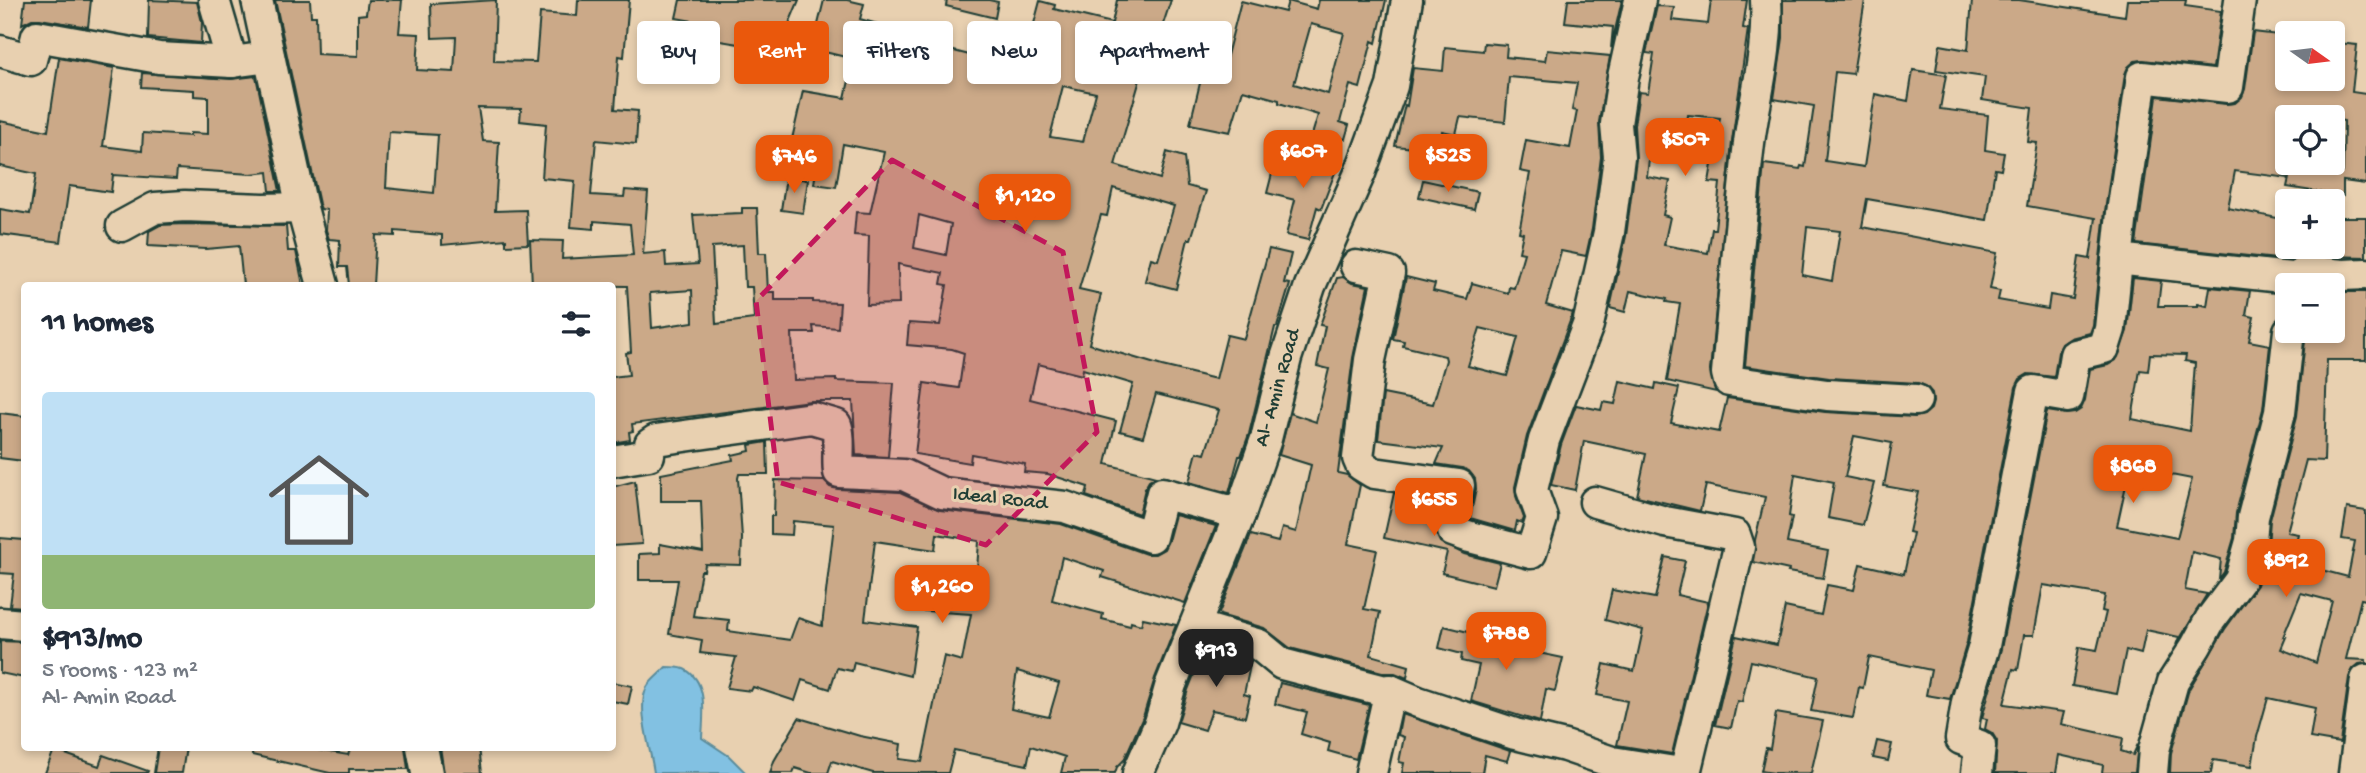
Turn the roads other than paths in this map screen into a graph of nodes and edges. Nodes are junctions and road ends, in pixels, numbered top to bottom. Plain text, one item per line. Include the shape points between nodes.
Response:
1 (214, 0) edge
2 (257, 0) edge
3 (1407, 0) edge
4 (1640, 0) edge
5 (1766, 0) edge
6 (2240, 0) edge
7 (0, 51) edge
8 (269, 57) junction
9 (232, 62) junction
10 (302, 208) junction
11 (122, 226) dead end
12 (2117, 259) junction
13 (1356, 266) dead end
14 (2366, 274) edge
15 (2345, 275) edge
16 (2275, 279) edge
17 (322, 282) edge
18 (2288, 343) edge
19 (1916, 400) dead end
20 (616, 460) edge
21 (1595, 502) dead end
22 (1240, 514) junction
23 (0, 623) edge
24 (21, 625) edge
25 (1195, 626) junction
26 (2366, 680) edge
27 (1391, 690) junction
28 (423, 751) edge
29 (427, 773) edge
30 (1138, 773) edge
31 (1371, 773) edge
32 (1683, 773) edge
33 (1977, 773) edge
34 (2152, 773) edge
35 (2354, 773) edge

1 - 9 street
2 - 8 street
3 - 22 street, Al- Amin Road via 1392,86 1310,286
4 - 13 street via 1616,124 1619,157 1609,232 1588,325 1544,440 1532,490 1542,517 1531,553 1453,531 1459,485 1374,473 1361,465 1358,441 1389,273
5 - 19 street via 1729,381 1827,395
6 - 12 street via 2228,87 2142,77
7 - 9 street via 31,60 37,36 159,58
8 - 9 street
8 - 10 street
10 - 11 street via 155,208
10 - 17 street
12 - 16 street
12 - 33 street via 2104,348 2076,355 2068,397 2033,391 1990,620 1961,739 1980,746
14 - 15 street
18 - 34 street via 2280,412 2240,580 2173,682
20 - 22 street, Ideal Road via 649,454 656,439 812,418 836,425 839,472 904,475 942,493 1065,507 1151,537 1162,493
21 - 32 street via 1738,539
22 - 25 street, Al- Amin Road
23 - 24 street
25 - 27 street via 1259,645 1282,664
25 - 30 street, Al- Amin Road
26 - 35 street
27 - 31 street
27 - 32 street via 1612,762
28 - 29 street

